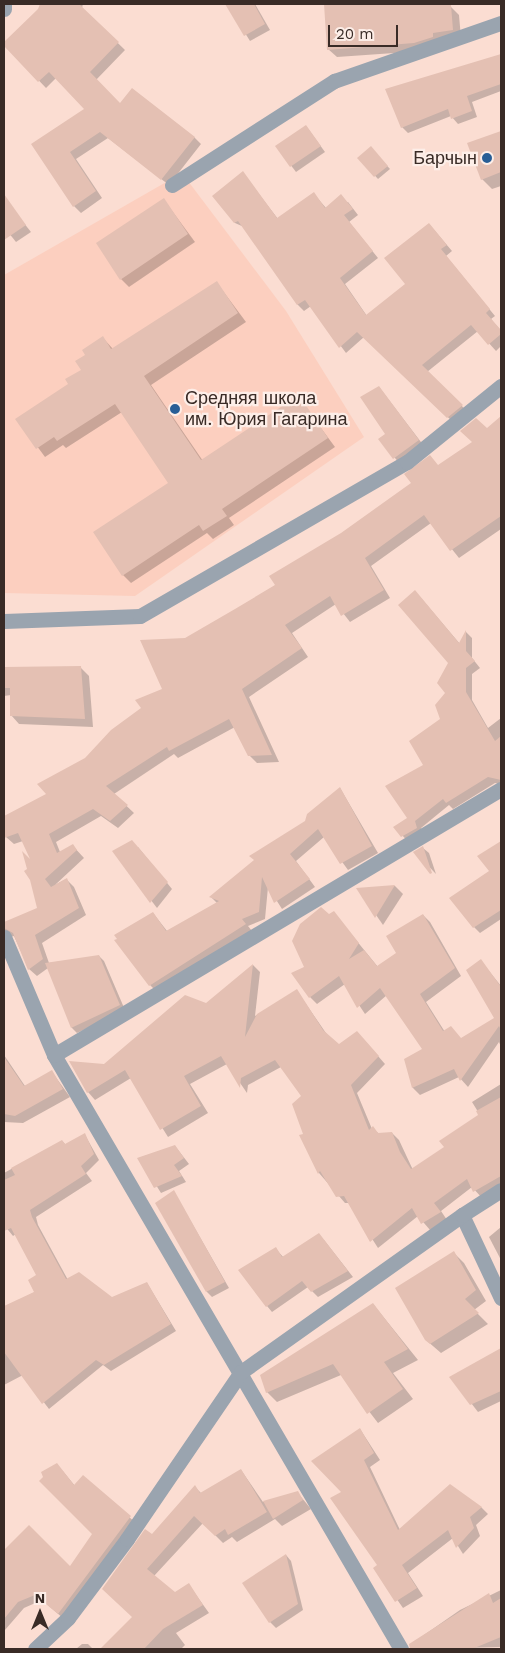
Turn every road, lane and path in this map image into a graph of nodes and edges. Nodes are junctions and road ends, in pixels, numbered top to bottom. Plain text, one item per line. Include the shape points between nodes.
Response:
1 (4, 4) edge
2 (4, 9) edge
3 (501, 23) edge
4 (172, 185) dead end
5 (501, 386) edge
6 (4, 621) edge
7 (501, 789) edge
8 (4, 937) edge
9 (54, 1055) junction
10 (501, 1190) edge
11 (462, 1215) junction
12 (501, 1298) edge
13 (241, 1372) junction
14 (35, 1649) edge
15 (401, 1649) edge

1 - 2 street
3 - 4 street via 334,81
5 - 6 street via 407,462 140,616
7 - 9 street
8 - 9 street
9 - 13 street via 200,1310
10 - 11 street
11 - 12 street
11 - 13 street
13 - 14 street via 127,1539 68,1618
13 - 15 street

